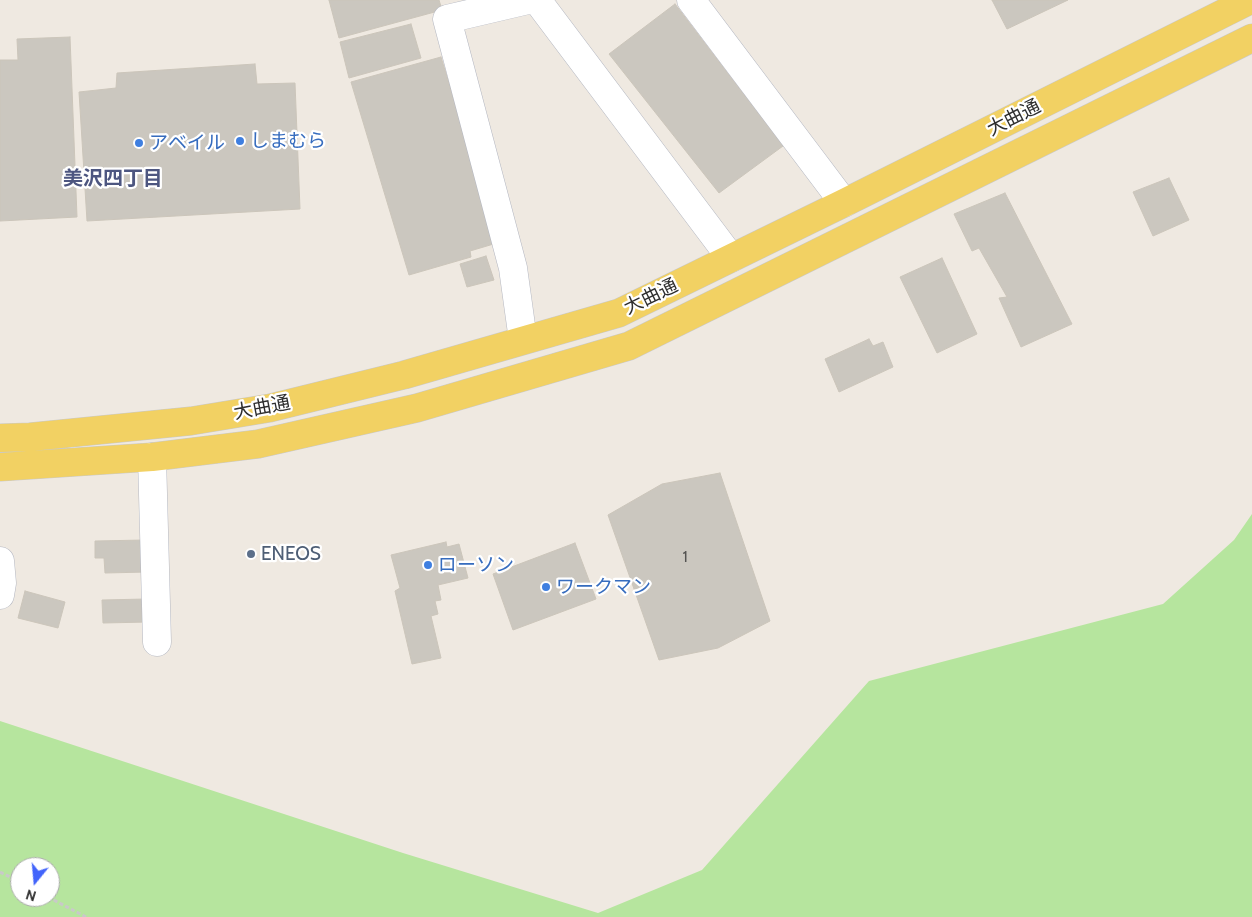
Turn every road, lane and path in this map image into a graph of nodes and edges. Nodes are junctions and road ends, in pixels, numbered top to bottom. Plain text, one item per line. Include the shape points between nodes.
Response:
1 (528, 0) edge
2 (537, 0) edge
3 (691, 0) edge
4 (1250, 0) edge
5 (1252, 38) edge
6 (844, 203) junction
7 (732, 258) junction
8 (523, 340) junction
9 (0, 438) edge
10 (152, 457) junction
11 (0, 467) edge
12 (0, 561) edge
13 (0, 595) edge
14 (157, 642) dead end
15 (60, 903) edge
16 (86, 917) edge

1 - 8 street via 447,18 513,268
2 - 7 street
3 - 6 street
4 - 6 main road, 大曲通
5 - 10 main road, 大曲通 via 629,346 417,408 258,444
6 - 7 main road, 大曲通
7 - 8 main road, 大曲通 via 619,313
8 - 9 main road, 大曲通 via 404,375 270,408 191,422
10 - 11 main road, 大曲通
10 - 14 street
12 - 13 street
15 - 16 path

